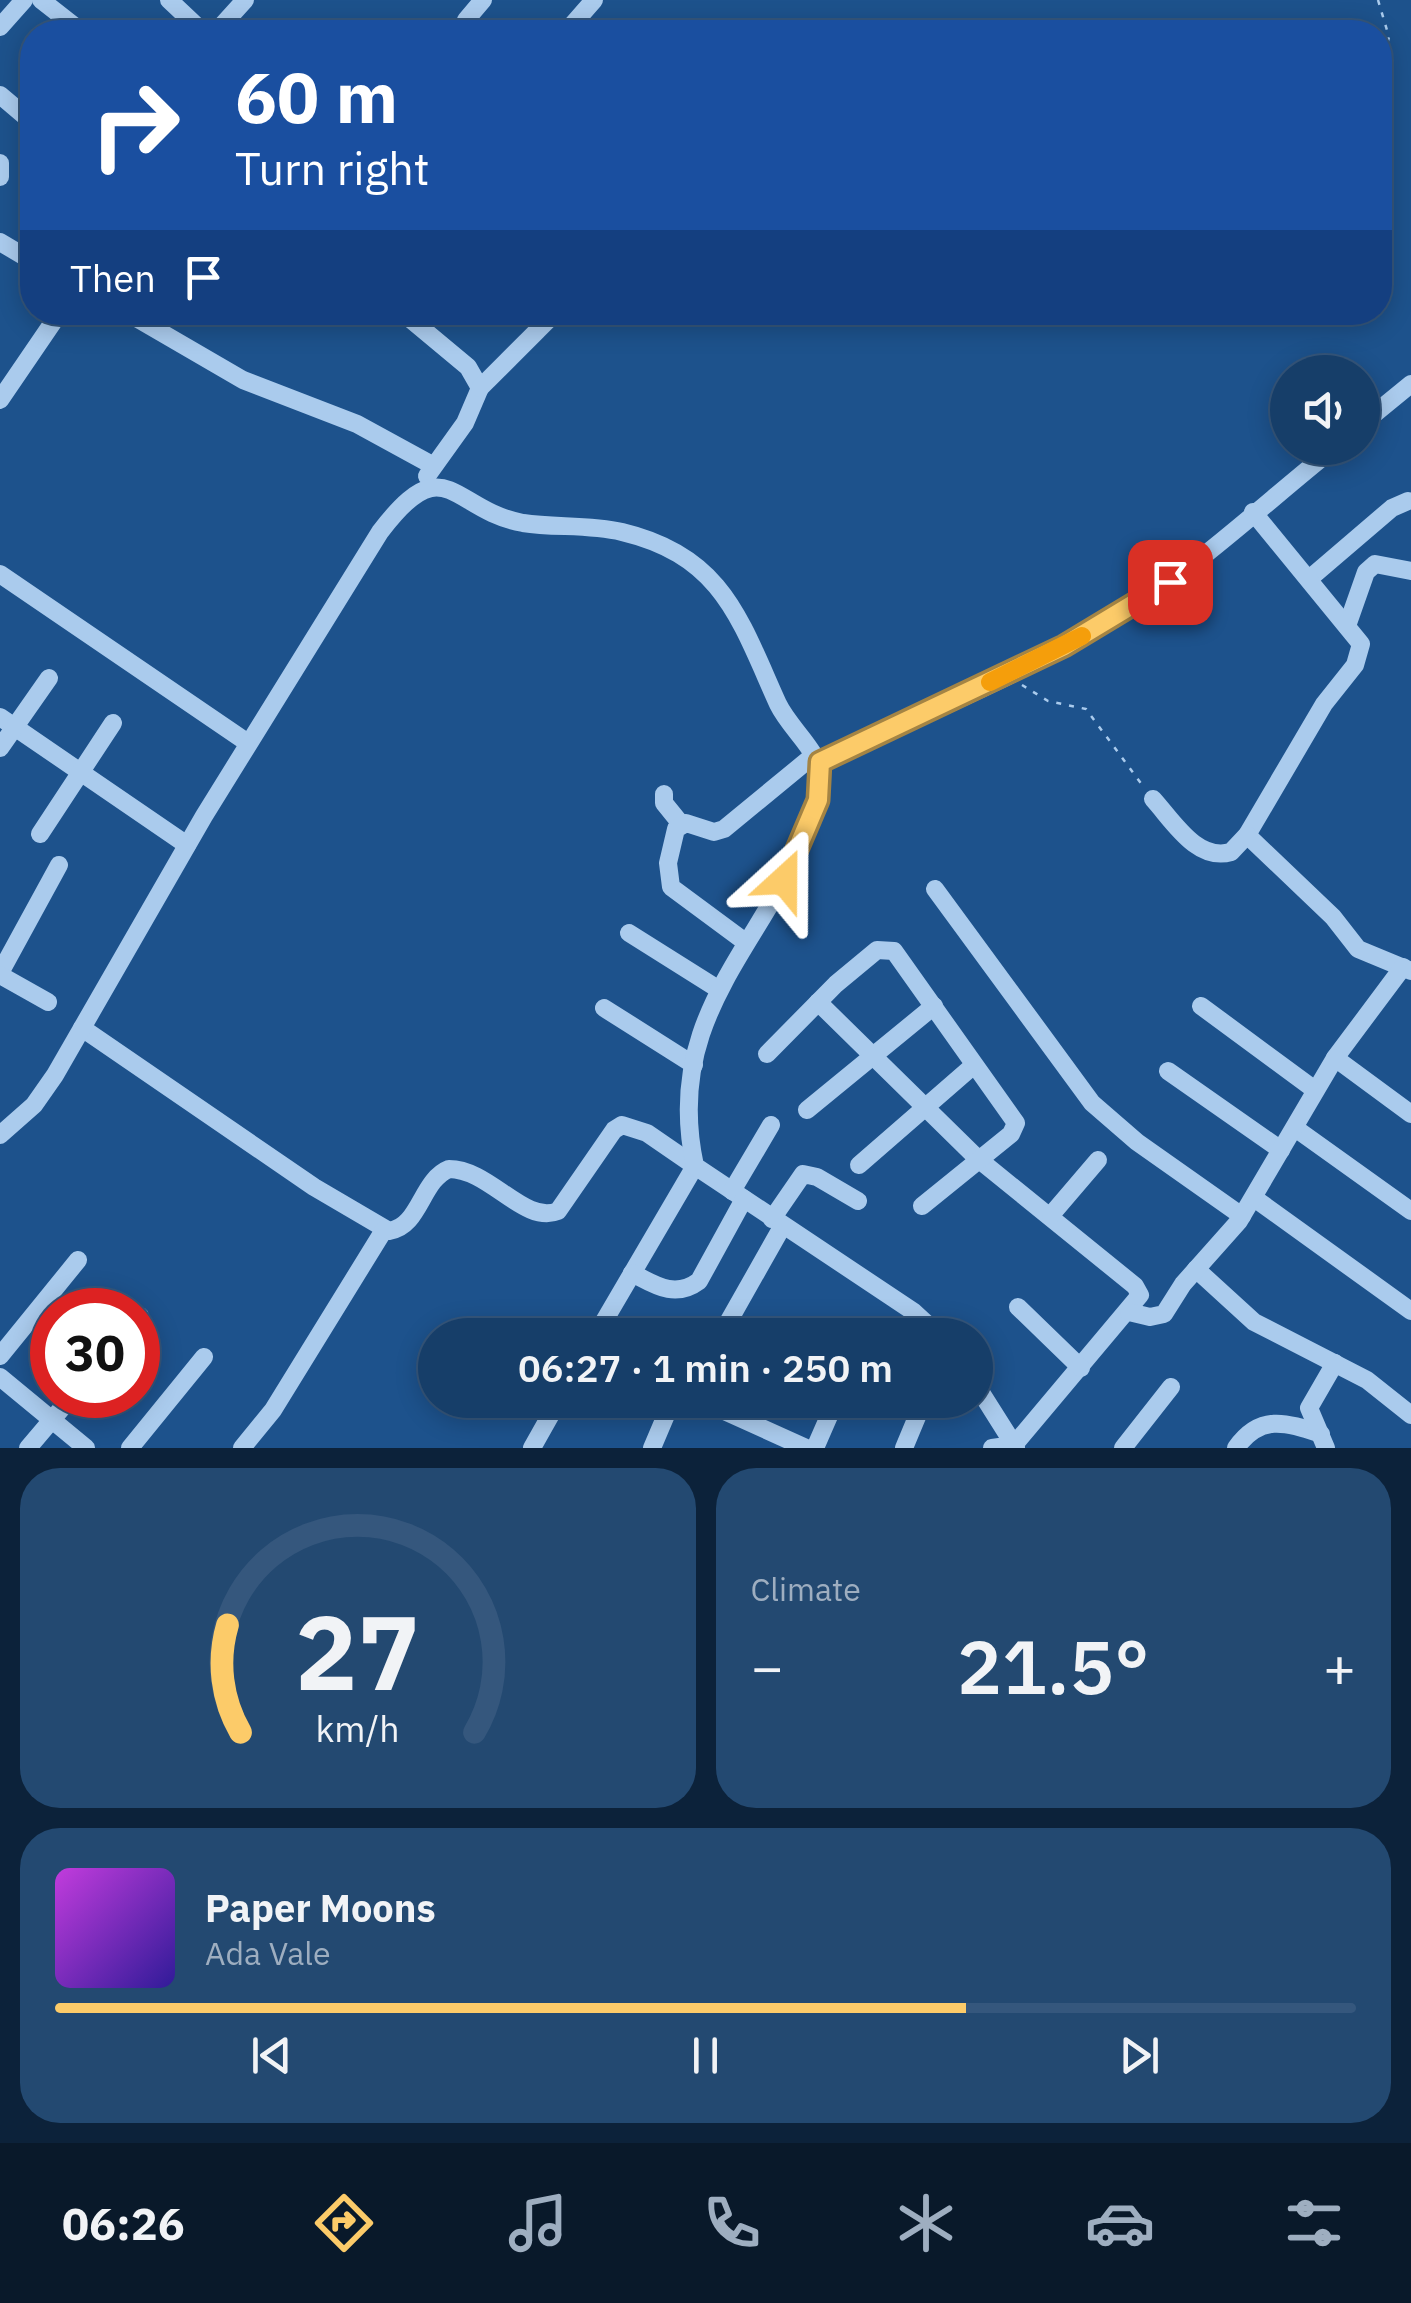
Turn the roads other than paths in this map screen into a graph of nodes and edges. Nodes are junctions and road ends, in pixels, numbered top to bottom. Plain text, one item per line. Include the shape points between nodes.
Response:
1 (24, 0) edge
2 (40, 0) edge
3 (169, 0) edge
4 (245, 0) edge
5 (484, 0) edge
6 (594, 0) edge
7 (66, 20) edge
8 (190, 20) edge
9 (227, 20) edge
10 (466, 20) dead end
11 (576, 20) edge
12 (0, 27) edge
13 (0, 95) edge
14 (20, 112) edge
15 (0, 163) edge
16 (0, 177) edge
17 (51, 325) edge
18 (149, 325) edge
19 (421, 325) edge
20 (540, 325) edge
21 (1411, 384) edge
22 (480, 388) junction
23 (0, 400) edge
24 (1380, 409) edge
25 (432, 465) junction
26 (1312, 465) edge
27 (425, 488) junction
28 (1408, 501) dead end
29 (1253, 512) junction
30 (1360, 537) junction
31 (1374, 564) junction
32 (1411, 571) edge
33 (0, 574) edge
34 (1308, 579) junction
35 (1348, 626) junction
36 (49, 678) dead end
37 (8, 722) edge
38 (113, 723) dead end
39 (248, 743) junction
40 (0, 748) edge
41 (817, 759) junction
42 (81, 773) junction
43 (664, 794) dead end
44 (1153, 799) road end
45 (681, 824) junction
46 (40, 834) dead end
47 (1248, 835) junction
48 (187, 845) junction
49 (60, 865) dead end
50 (935, 889) dead end
51 (630, 933) dead end
52 (744, 940) junction
53 (1407, 969) edge
54 (0, 974) edge
55 (718, 988) junction
56 (48, 1002) dead end
57 (818, 1002) junction
58 (934, 1006) junction
59 (1201, 1006) dead end
60 (604, 1008) dead end
61 (82, 1028) junction
62 (767, 1054) dead end
63 (871, 1058) junction
64 (1335, 1058) junction
65 (694, 1065) junction
66 (974, 1065) junction
67 (1168, 1071) dead end
68 (1314, 1090) junction
69 (1408, 1104) edge
70 (807, 1110) dead end
71 (923, 1110) junction
72 (771, 1126) dead end
73 (1295, 1128) junction
74 (0, 1135) edge
75 (1281, 1150) junction
76 (976, 1158) junction
77 (1098, 1160) dead end
78 (694, 1166) junction
79 (859, 1166) dead end
80 (738, 1195) junction
81 (1254, 1198) junction
82 (858, 1201) dead end
83 (922, 1206) dead end
84 (1411, 1212) edge
85 (1052, 1215) junction
86 (1242, 1216) junction
87 (777, 1223) junction
88 (384, 1230) junction
89 (78, 1260) dead end
90 (1196, 1269) junction
91 (632, 1273) junction
92 (1018, 1307) dead end
93 (1411, 1311) edge
94 (1129, 1312) junction
95 (606, 1318) edge
96 (730, 1318) edge
97 (918, 1318) edge
98 (0, 1356) edge
99 (204, 1356) dead end
100 (1335, 1364) junction
101 (1081, 1368) junction
102 (0, 1378) edge
103 (1170, 1386) dead end
104 (993, 1411) edge
105 (1411, 1415) edge
106 (549, 1418) edge
107 (664, 1418) edge
108 (740, 1418) edge
109 (828, 1418) edge
110 (916, 1418) edge
111 (52, 1420) junction
112 (1324, 1441) edge
113 (1015, 1446) edge
114 (28, 1448) edge
115 (86, 1448) edge
116 (130, 1448) edge
117 (242, 1448) edge
118 (532, 1448) edge
119 (652, 1448) edge
120 (806, 1448) edge
121 (816, 1448) edge
122 (904, 1448) edge
123 (992, 1448) edge
124 (1123, 1448) edge
125 (1236, 1448) edge

1 - 12 street
2 - 7 street
3 - 8 street
4 - 9 street
5 - 10 street
6 - 11 street
13 - 14 street
15 - 16 street
17 - 23 street
18 - 25 street via 244,380 358,424
19 - 22 street
20 - 22 street
21 - 24 street
22 - 25 street via 465,423
25 - 27 street
26 - 29 street
27 - 39 street via 380,532
27 - 41 street via 447,488 525,523 622,532 692,561 739,614 780,707
28 - 30 street
29 - 34 street
29 - 41 street via 1157,590 1011,672
30 - 31 street
30 - 34 street
31 - 32 street
31 - 35 street
33 - 39 street
34 - 35 street
35 - 47 street via 1360,644 1354,664 1268,792
36 - 37 street
37 - 40 street
37 - 42 street
38 - 42 street
39 - 48 street
41 - 45 street via 724,828
41 - 52 street via 818,800 796,855
42 - 46 street
42 - 48 street
43 - 45 street
44 - 47 street via 1207,852 1232,852
45 - 52 street via 670,851 671,888
47 - 53 street via 1358,949
48 - 61 street
49 - 54 street
50 - 86 street via 1092,1103
51 - 55 street
52 - 55 street
53 - 64 street
54 - 56 street
55 - 65 street
57 - 58 street via 877,950 888,948
57 - 62 street
57 - 63 street
58 - 63 street
58 - 66 street
59 - 68 street
60 - 65 street
61 - 74 street via 34,1105
61 - 88 street
63 - 70 street
63 - 71 street
64 - 68 street
64 - 69 street
65 - 78 street via 685,1110
66 - 71 street
66 - 76 street via 1016,1122 1011,1134
67 - 75 street
68 - 73 street
71 - 76 street
71 - 79 street
72 - 80 street
73 - 75 street
73 - 84 street
75 - 81 street
76 - 83 street
76 - 85 street
77 - 85 street
78 - 80 street
78 - 88 street via 647,1133 622,1125 603,1141 558,1211 547,1216 483,1177 449,1169 406,1223
78 - 91 street
80 - 87 street
80 - 91 street via 698,1282 670,1291
81 - 86 street
81 - 93 street
82 - 87 street via 803,1174
85 - 94 street via 1135,1286 1140,1295
86 - 90 street
87 - 96 street
87 - 97 street
88 - 117 street
89 - 98 street
90 - 94 street via 1164,1314
90 - 100 street via 1254,1322
91 - 95 street
92 - 101 street
94 - 101 street
99 - 116 street
100 - 105 street
100 - 112 street via 1309,1408
101 - 113 street
102 - 111 street
103 - 124 street
104 - 113 street
106 - 118 street
107 - 119 street
108 - 120 street
109 - 121 street
110 - 122 street
111 - 114 street
111 - 115 street
112 - 125 street via 1275,1421 1257,1425
113 - 123 street

